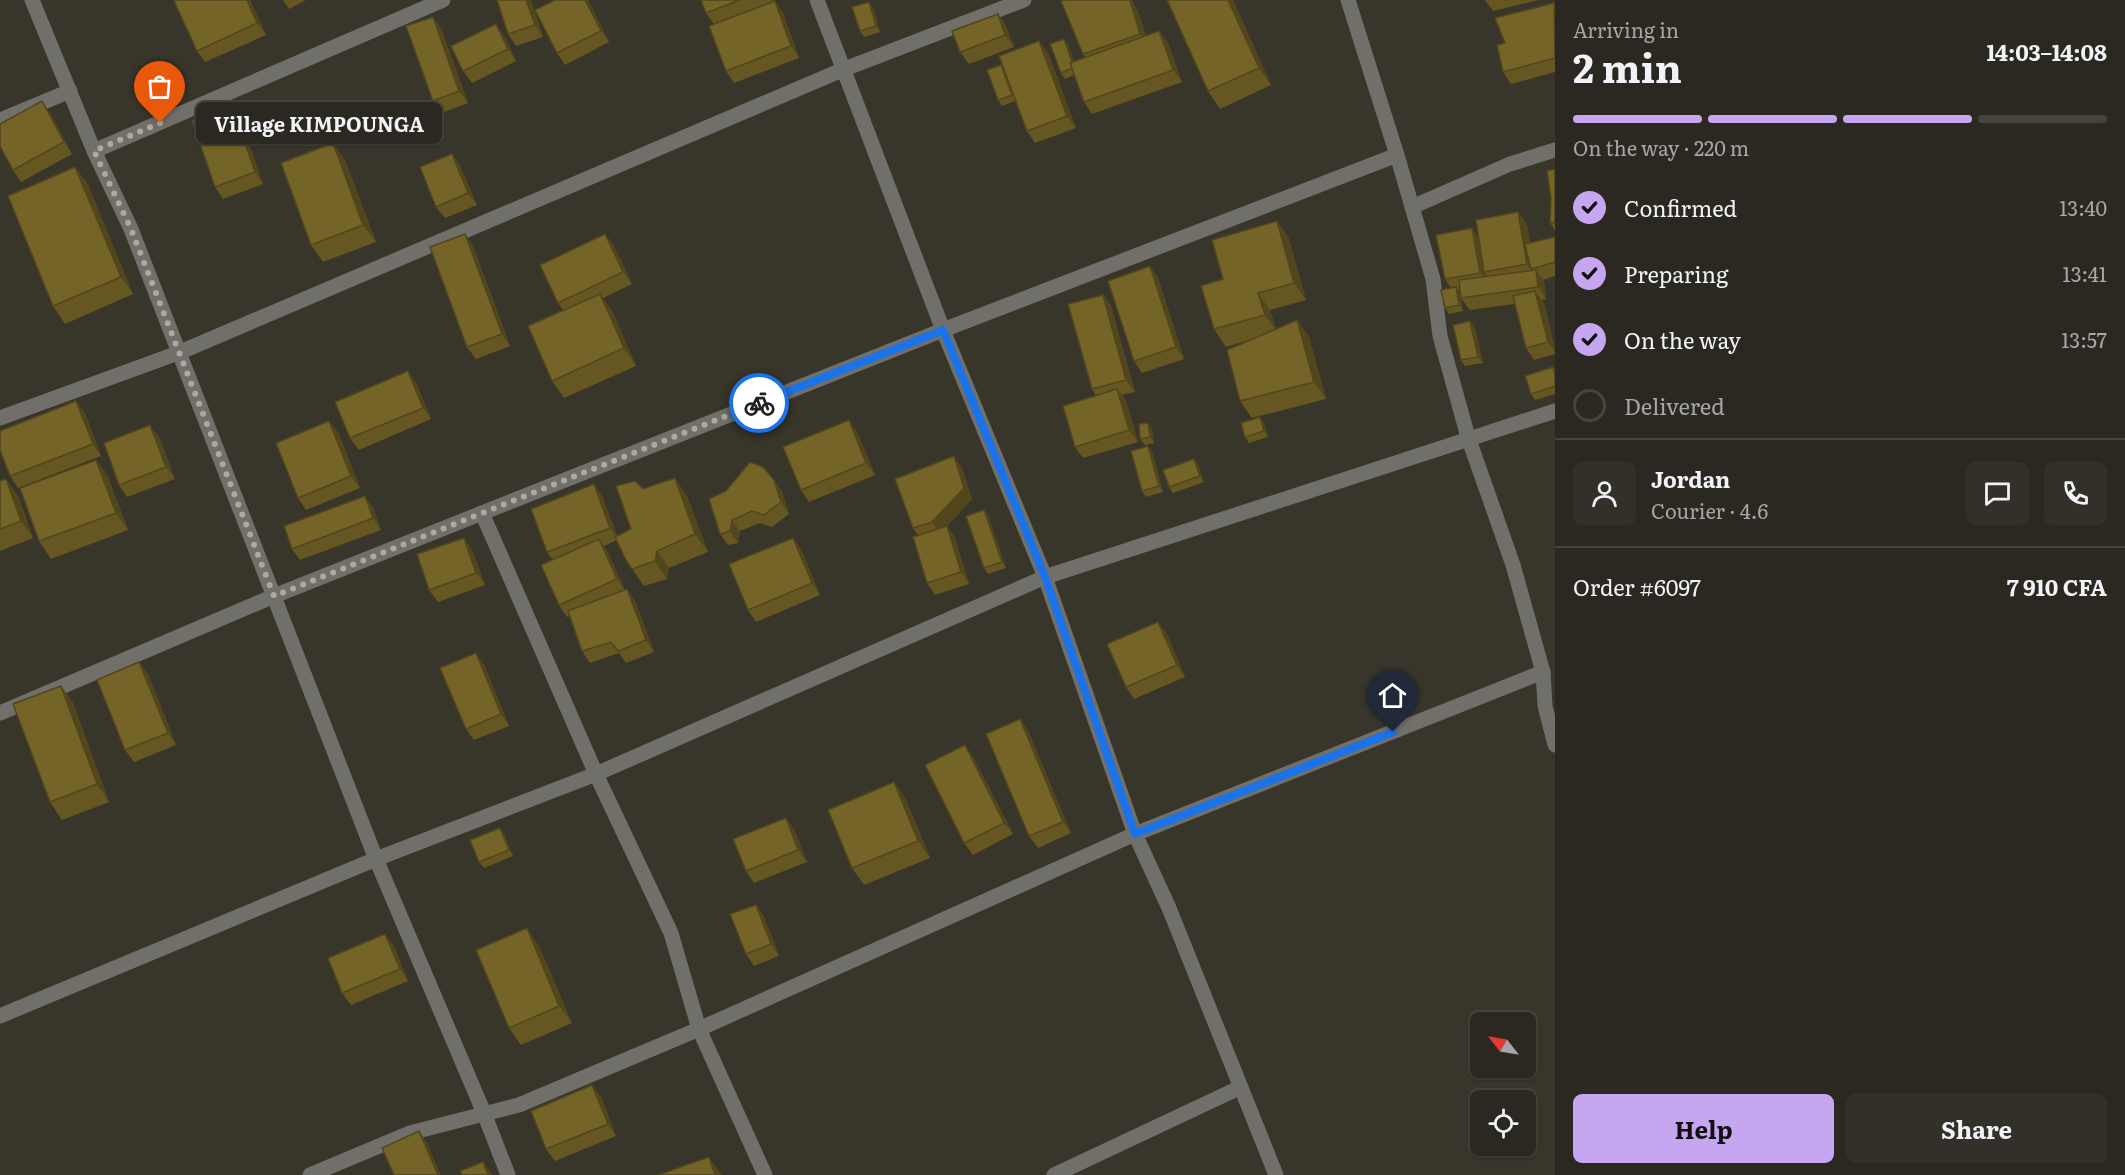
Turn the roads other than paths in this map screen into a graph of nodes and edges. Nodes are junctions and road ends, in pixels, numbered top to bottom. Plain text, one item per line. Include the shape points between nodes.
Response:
1 (32, 0) edge
2 (443, 0) edge
3 (817, 0) edge
4 (1023, 0) edge
5 (1348, 0) edge
6 (842, 70) junction
7 (70, 91) junction
8 (0, 120) edge
9 (1555, 150) edge
10 (94, 151) junction
11 (1397, 155) junction
12 (1412, 207) junction
13 (943, 330) junction
14 (178, 353) junction
15 (1555, 411) edge
16 (0, 418) edge
17 (1468, 437) junction
18 (482, 513) junction
19 (1045, 577) junction
20 (274, 596) junction
21 (1543, 672) junction
22 (1550, 704) edge
23 (0, 713) edge
24 (1555, 745) edge
25 (596, 774) junction
26 (1135, 834) junction
27 (376, 860) junction
28 (0, 1016) edge
29 (699, 1029) junction
30 (1239, 1088) junction
31 (484, 1113) junction
32 (310, 1175) edge
33 (508, 1175) edge
34 (765, 1175) edge
35 (1054, 1175) edge
36 (1276, 1175) edge

1 - 7 street
2 - 10 street
3 - 6 street
4 - 6 street
5 - 11 street
6 - 13 street
6 - 14 street
7 - 8 street
7 - 10 street
9 - 12 street via 1510,164
10 - 14 street via 131,229
11 - 12 street
11 - 13 street
12 - 17 street via 1433,279 1440,336
13 - 18 street
13 - 19 street
14 - 16 street
14 - 20 street
15 - 17 street
17 - 19 street
17 - 21 street via 1513,565
18 - 20 street
18 - 25 street
19 - 25 street
19 - 26 street
20 - 23 street
20 - 27 street
21 - 22 street
21 - 26 street
22 - 24 street
25 - 27 street
25 - 29 street via 671,933
26 - 29 street
26 - 30 street via 1169,908
27 - 28 street
27 - 31 street
29 - 31 street via 519,1104
29 - 34 street
30 - 35 street
30 - 36 street
31 - 32 street via 410,1133
31 - 33 street

